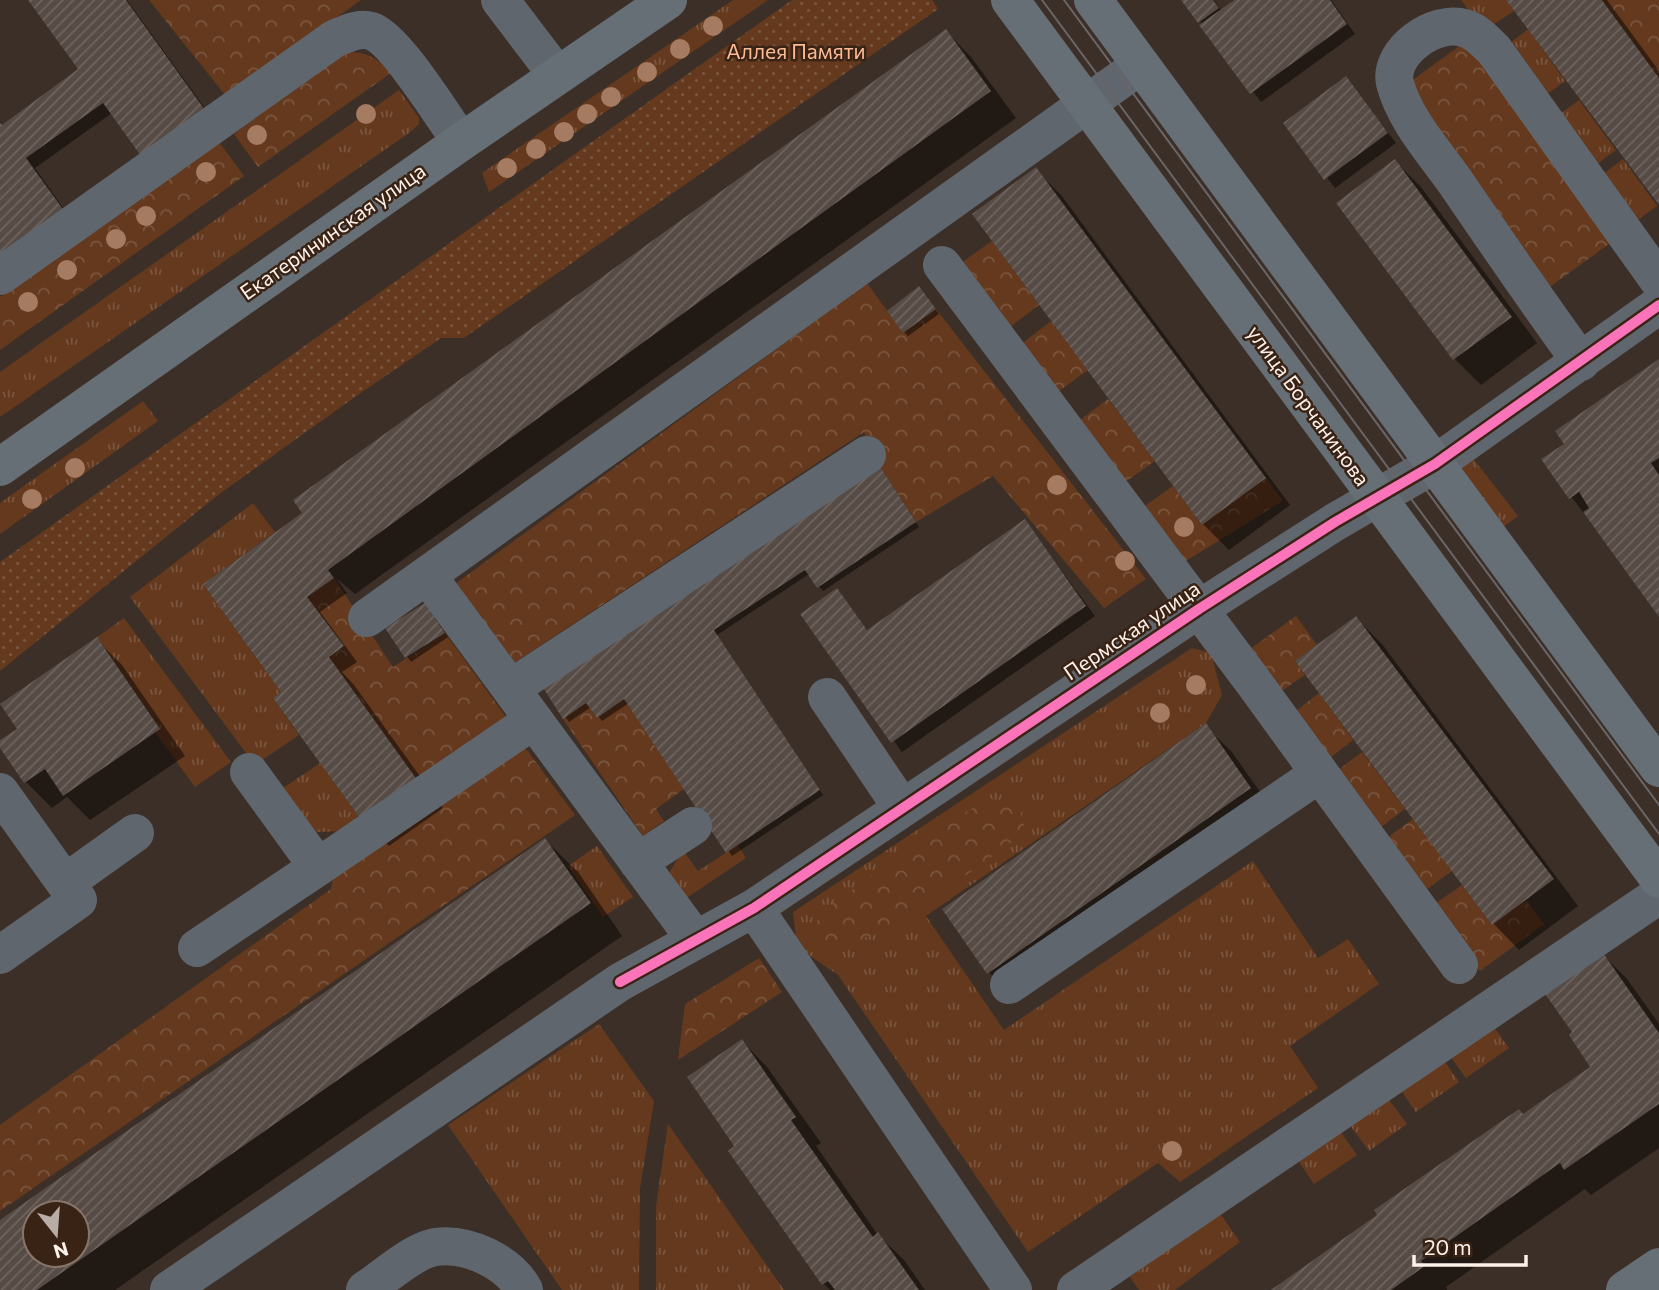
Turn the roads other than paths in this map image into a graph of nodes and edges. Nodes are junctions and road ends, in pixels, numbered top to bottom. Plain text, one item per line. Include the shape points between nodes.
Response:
1 (500, 0) edge
2 (668, 0) edge
3 (1010, 0) edge
4 (1093, 0) edge
5 (1141, 65) junction
6 (557, 75) junction
7 (1087, 102) junction
8 (461, 142) junction
9 (942, 265) dead end
10 (0, 276) edge
11 (1659, 281) edge
12 (1659, 305) edge
13 (1581, 362) junction
14 (867, 456) dead end
15 (1435, 464) junction
16 (0, 467) edge
17 (1376, 499) junction
18 (428, 575) junction
19 (1199, 609) junction
20 (367, 618) dead end
21 (511, 688) junction
22 (827, 697) dead end
23 (534, 720) junction
24 (1659, 768) edge
25 (249, 772) dead end
26 (1319, 774) junction
27 (0, 792) edge
28 (902, 808) junction
29 (693, 826) dead end
30 (135, 833) dead end
31 (638, 862) junction
32 (318, 867) junction
33 (1659, 879) edge
34 (65, 883) junction
35 (1659, 895) edge
36 (754, 908) junction
37 (695, 939) junction
38 (197, 948) dead end
39 (0, 955) edge
40 (1459, 965) dead end
41 (1009, 985) dead end
42 (1659, 1266) edge
43 (169, 1290) edge
44 (365, 1290) edge
45 (524, 1290) edge
46 (1013, 1290) edge
47 (1076, 1290) edge
48 (1625, 1290) edge

1 - 6 street
2 - 6 main road, Екатерининская улица
3 - 7 main road, улица Борчанинова
4 - 5 main road
5 - 7 street
5 - 15 main road
6 - 8 main road, Екатерининская улица
7 - 17 main road, улица Борчанинова
7 - 18 street
8 - 10 street via 391,44 368,30 353,30
8 - 16 main road, Екатерининская улица
9 - 19 street
11 - 13 street via 1494,50 1479,36 1451,26 1422,38 1400,56 1395,80 1416,126
12 - 13 street, Пермская улица
13 - 15 street, Пермская улица
14 - 21 street
15 - 17 street, Пермская улица
15 - 24 main road
17 - 19 street, Пермская улица
17 - 33 main road, улица Борчанинова
18 - 20 street
18 - 21 street
19 - 26 street
19 - 28 street, Пермская улица
21 - 23 street
22 - 28 street
23 - 31 street
23 - 32 street
25 - 32 street
26 - 40 street
26 - 41 street
27 - 34 street
28 - 36 street, Пермская улица
29 - 31 street
30 - 34 street
31 - 37 street
32 - 38 street
34 - 39 street via 78,900
35 - 47 street
36 - 37 street, Пермская улица
36 - 46 street
37 - 43 street, Пермская улица via 620,982
42 - 48 main road
44 - 45 street via 435,1247 463,1249 502,1264

